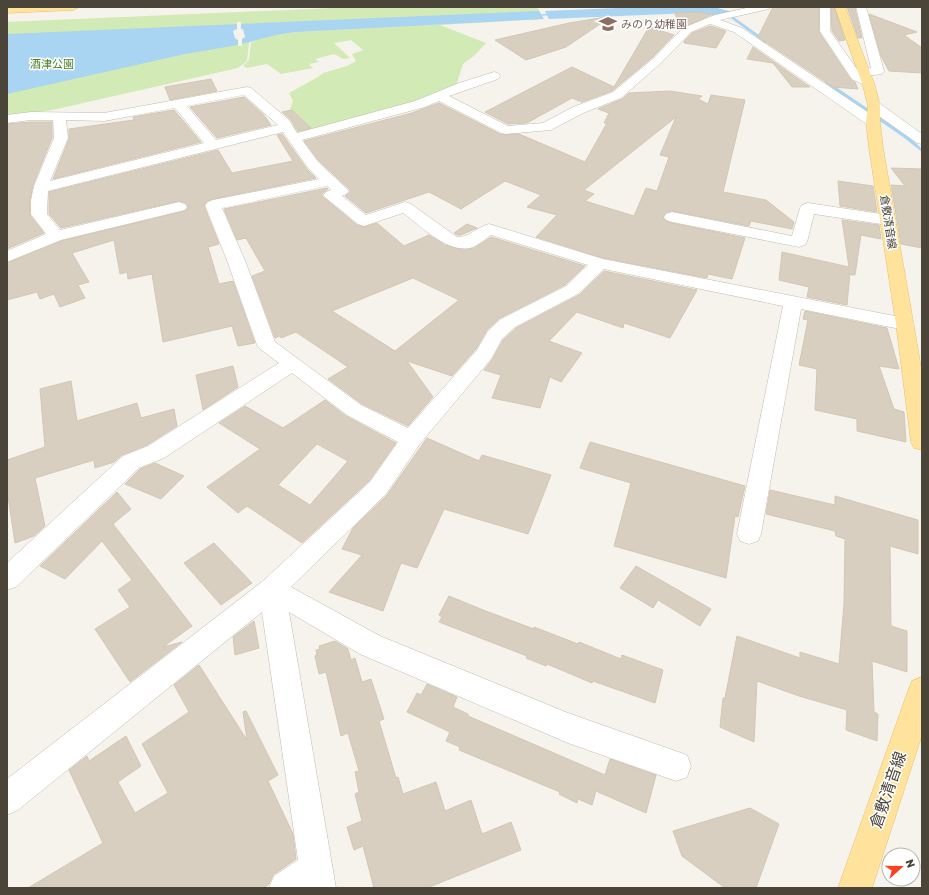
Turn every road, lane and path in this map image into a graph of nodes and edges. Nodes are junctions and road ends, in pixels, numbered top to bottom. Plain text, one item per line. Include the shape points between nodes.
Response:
1 (74, 7) edge
2 (765, 7) edge
3 (840, 7) edge
4 (861, 7) edge
5 (825, 9) dead end
6 (7, 10) edge
7 (715, 19) junction
8 (494, 76) dead end
9 (866, 78) junction
10 (439, 96) junction
11 (179, 104) junction
12 (873, 114) junction
13 (60, 117) junction
14 (7, 119) edge
15 (290, 132) junction
16 (922, 140) edge
17 (214, 145) junction
18 (329, 181) junction
19 (41, 188) junction
20 (179, 207) dead end
21 (672, 217) dead end
22 (888, 220) junction
23 (56, 236) junction
24 (7, 257) edge
25 (600, 263) junction
26 (793, 302) junction
27 (905, 324) junction
28 (293, 363) junction
29 (411, 439) junction
30 (922, 442) edge
31 (749, 534) dead end
32 (7, 579) edge
33 (272, 589) junction
34 (922, 691) edge
35 (676, 766) dead end
36 (7, 799) edge
37 (317, 878) edge
38 (286, 888) edge
39 (855, 888) edge

1 - 6 main road
2 - 7 street
3 - 9 main road, 倉敷清音線
4 - 9 street via 878,71
5 - 9 street via 825,31 856,76
7 - 10 street via 687,30 658,60 617,94 546,127 506,130
7 - 12 street via 738,30
8 - 10 street
9 - 12 main road, 倉敷清音線
10 - 15 street via 420,104
11 - 13 street via 104,117
11 - 15 street via 247,91
11 - 17 street
12 - 16 street
12 - 22 main road, 倉敷清音線
13 - 14 street via 31,116
13 - 19 street via 61,138
15 - 17 street
15 - 18 street via 313,165
17 - 19 street
18 - 25 street via 341,191 331,195 364,221 405,207 453,242 467,243 489,229
18 - 28 street via 213,205 267,345
19 - 23 street via 39,214
20 - 23 street
21 - 22 street via 799,242 808,208
22 - 27 main road, 倉敷清音線
23 - 24 street
25 - 26 street
25 - 29 street via 572,290 508,323 495,335 484,354
26 - 27 street
26 - 31 street
27 - 30 main road, 倉敷清音線
28 - 29 street via 354,410
28 - 32 street via 156,452 131,462
29 - 33 street via 378,488
33 - 35 street via 370,645 568,728
33 - 36 street
33 - 37 street
34 - 39 main road, 倉敷清音線
37 - 38 street

